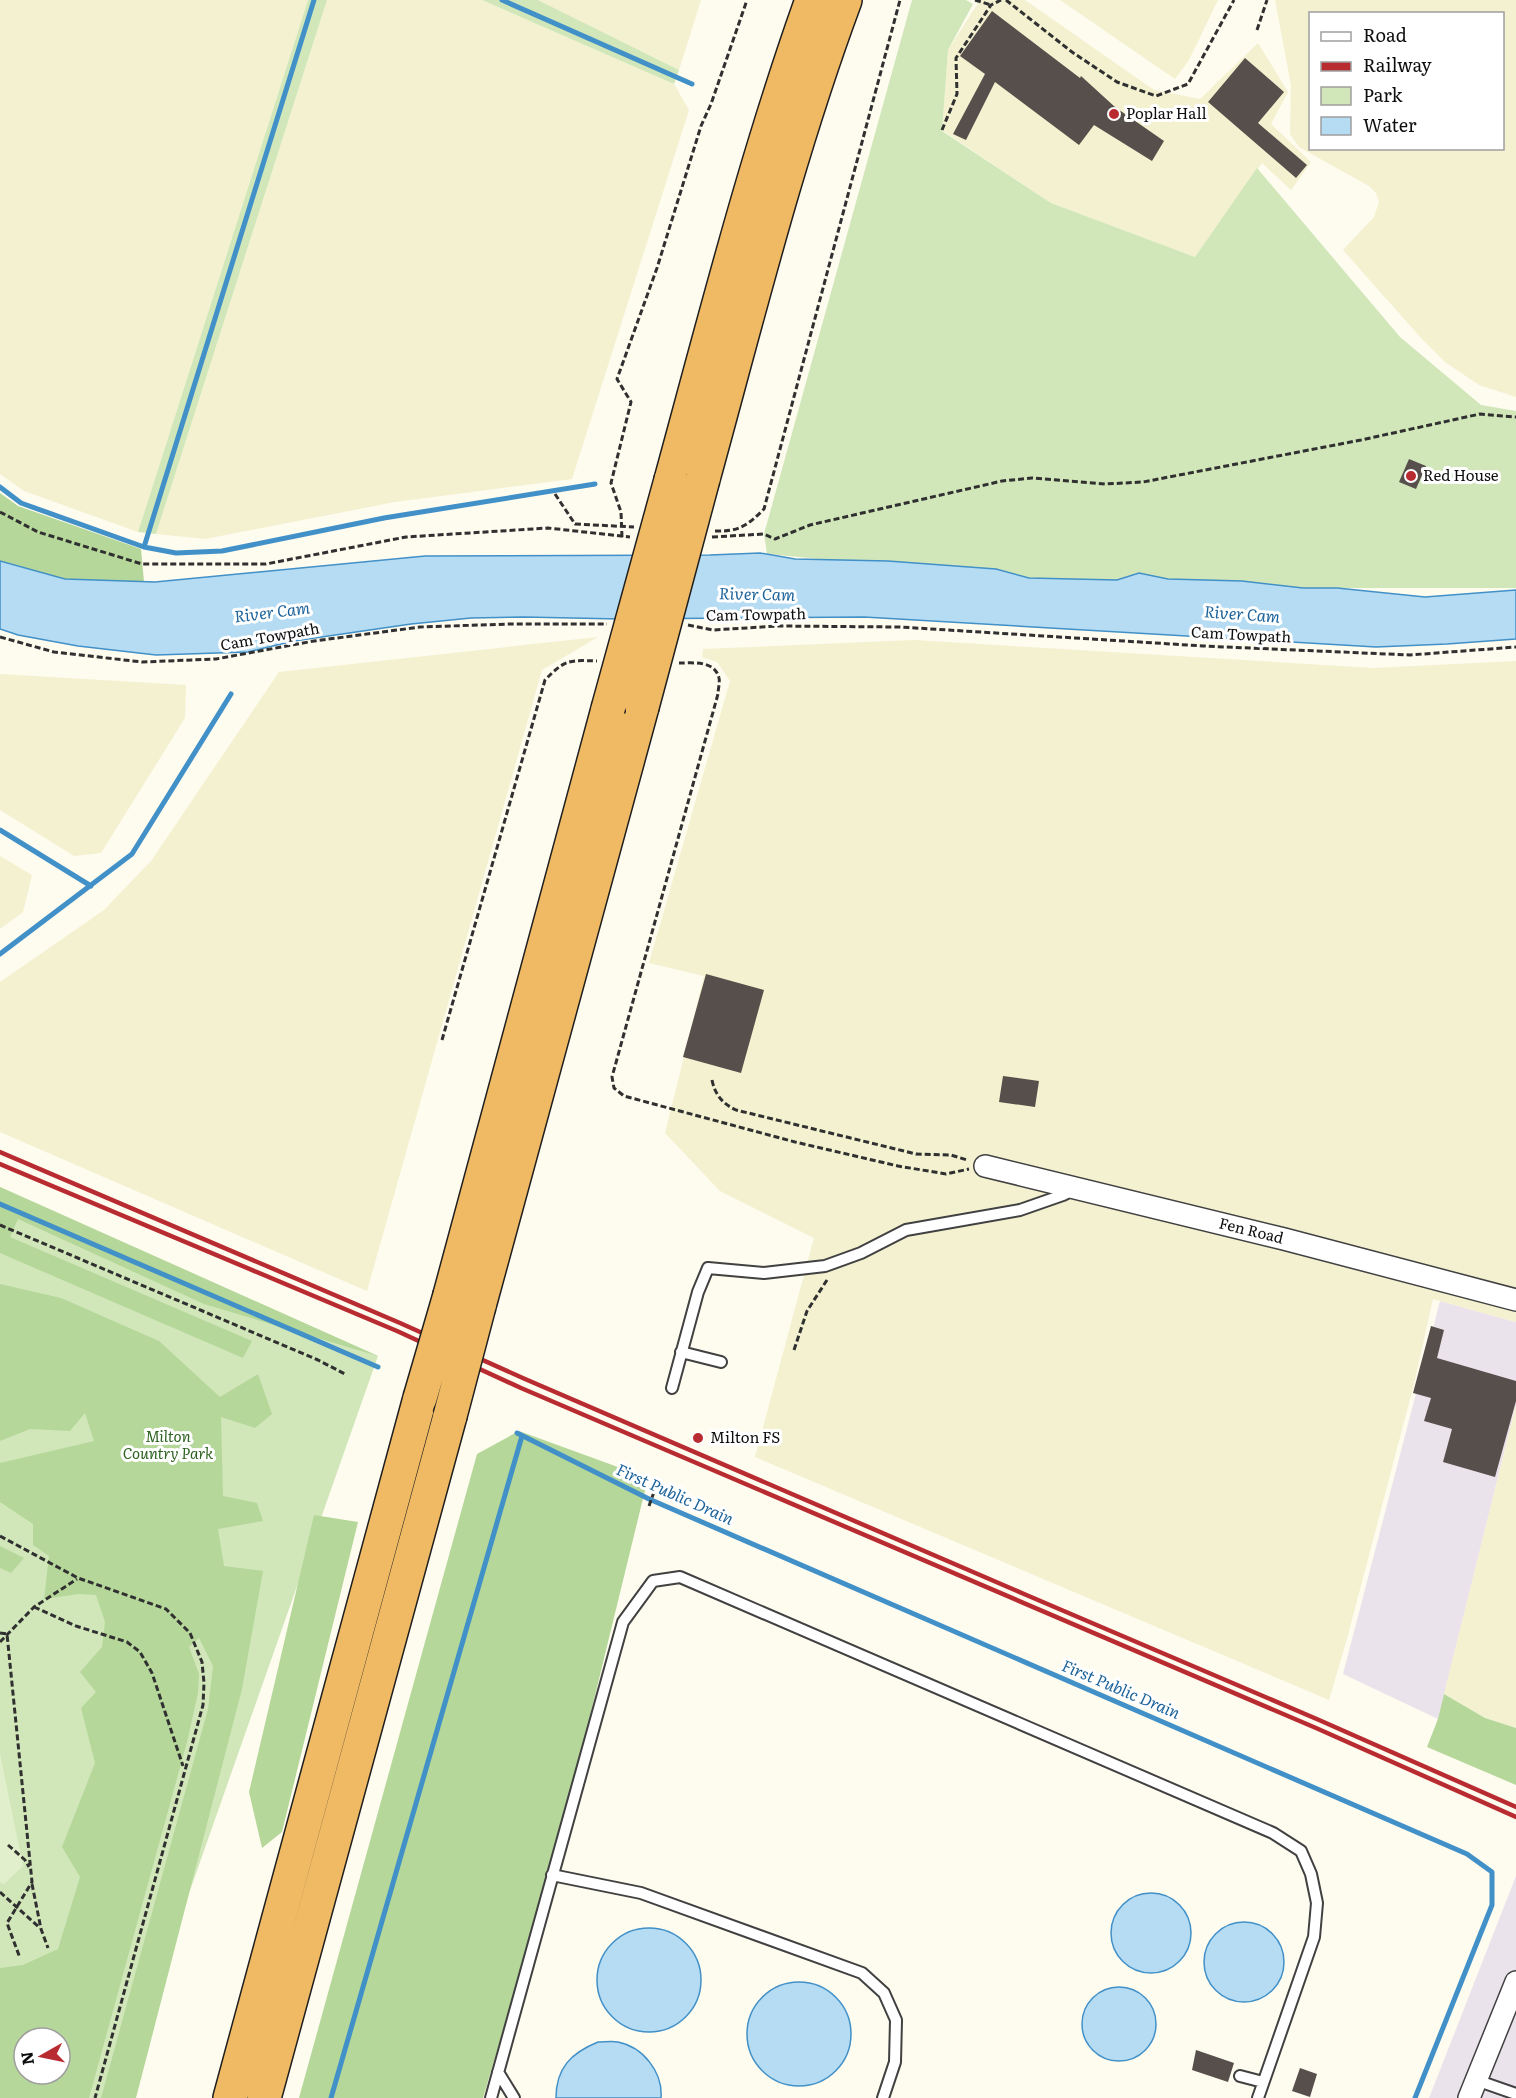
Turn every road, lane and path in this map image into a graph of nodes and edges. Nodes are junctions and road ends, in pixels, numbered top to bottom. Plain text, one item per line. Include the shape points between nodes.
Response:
1 (747, 0) edge
2 (792, 0) edge
3 (812, 0) edge
4 (845, 0) edge
5 (900, 0) edge
6 (975, 0) edge
7 (1001, 0) edge
8 (1006, 0) edge
9 (1234, 0) edge
10 (1267, 0) edge
11 (991, 5) junction
12 (1257, 30) dead end
13 (784, 86) junction
14 (942, 130) dead end
15 (1516, 417) edge
16 (687, 479) junction
17 (555, 494) dead end
18 (0, 512) edge
19 (622, 526) junction
20 (644, 527) dead end
21 (711, 531) dead end
22 (622, 537) junction
23 (634, 537) dead end
24 (705, 537) dead end
25 (612, 624) dead end
26 (680, 624) dead end
27 (0, 637) edge
28 (1516, 647) edge
29 (605, 661) dead end
30 (671, 663) dead end
31 (442, 1040) dead end
32 (712, 1080) dead end
33 (986, 1166) junction
34 (1078, 1188) junction
35 (0, 1225) edge
36 (840, 1261) junction
37 (1516, 1300) edge
38 (464, 1301) junction
39 (794, 1350) dead end
40 (681, 1352) junction
41 (721, 1362) dead end
42 (345, 1374) dead end
43 (672, 1388) dead end
44 (654, 1492) dead end
45 (649, 1506) dead end
46 (0, 1536) edge
47 (78, 1578) junction
48 (34, 1607) junction
49 (0, 1633) edge
50 (7, 1634) junction
51 (0, 1642) edge
52 (184, 1768) junction
53 (8, 1845) dead end
54 (30, 1869) junction
55 (552, 1875) junction
56 (32, 1882) junction
57 (0, 1892) edge
58 (17, 1905) junction
59 (41, 1929) junction
60 (48, 1948) dead end
61 (20, 1958) dead end
62 (1516, 1982) edge
63 (498, 2072) junction
64 (1240, 2076) dead end
65 (1263, 2082) junction
66 (1472, 2089) edge
67 (1516, 2094) edge
68 (95, 2098) edge
69 (230, 2098) edge
70 (264, 2098) edge
71 (491, 2098) edge
72 (514, 2098) edge
73 (883, 2098) edge
74 (1258, 2098) edge

1 - 19 path via 617,379 631,402 611,483
2 - 13 highway via 786,22
3 - 13 highway
4 - 16 highway via 765,254
5 - 21 path via 764,508 746,526
6 - 11 path
7 - 11 path
8 - 9 path via 1117,82 1156,96 1188,84
10 - 12 path
11 - 14 path via 956,58 957,94
13 - 16 highway via 730,260
15 - 24 path via 1480,414 1143,482 1104,484 1032,478 1002,481 810,525 775,539 764,534
16 - 38 highway, bridge via 608,709
16 - 38 highway, bridge via 642,706
17 - 19 path via 575,524
18 - 22 path via 38,532 142,564 266,564 406,537 548,528
19 - 20 path
19 - 22 path
22 - 23 path
25 - 27 path, Cam Towpath via 420,627 216,659 142,662 54,652
26 - 28 path, Cam Towpath via 713,630 900,627 1410,655
29 - 31 path via 572,660 558,666 545,680
30 - 33 path via 704,663 719,678 718,694 612,1077 614,1088 624,1096 898,1166 946,1174
32 - 33 path via 717,1095 736,1110 916,1154 951,1155
33 - 34 street, Fen Road
34 - 36 lane via 1020,1210 906,1230
34 - 37 street, Fen Road
35 - 42 path
36 - 39 path via 807,1311
36 - 40 lane via 764,1273 708,1268
38 - 69 highway, bridge via 420,1398
38 - 70 highway, bridge via 450,1416
40 - 41 lane
40 - 43 lane
44 - 45 path
46 - 47 path
47 - 48 path
47 - 52 path via 166,1609 190,1633 202,1662 204,1683 202,1705
48 - 50 path
48 - 52 path via 127,1642 140,1652 152,1673
49 - 50 path
50 - 51 path
50 - 54 path
52 - 68 path
53 - 54 path
54 - 56 path
55 - 63 lane
55 - 65 lane via 623,1622 653,1581 680,1577 1273,1833 1301,1851 1317,1903 1314,1937
55 - 73 lane via 641,1893 862,1973 884,1993 896,2019 895,2062
56 - 58 path
56 - 59 path
57 - 58 path
58 - 59 path
58 - 61 path via 7,1923
59 - 60 path
62 - 66 street
63 - 71 lane
63 - 72 lane
64 - 65 lane
65 - 74 lane
66 - 67 lane

